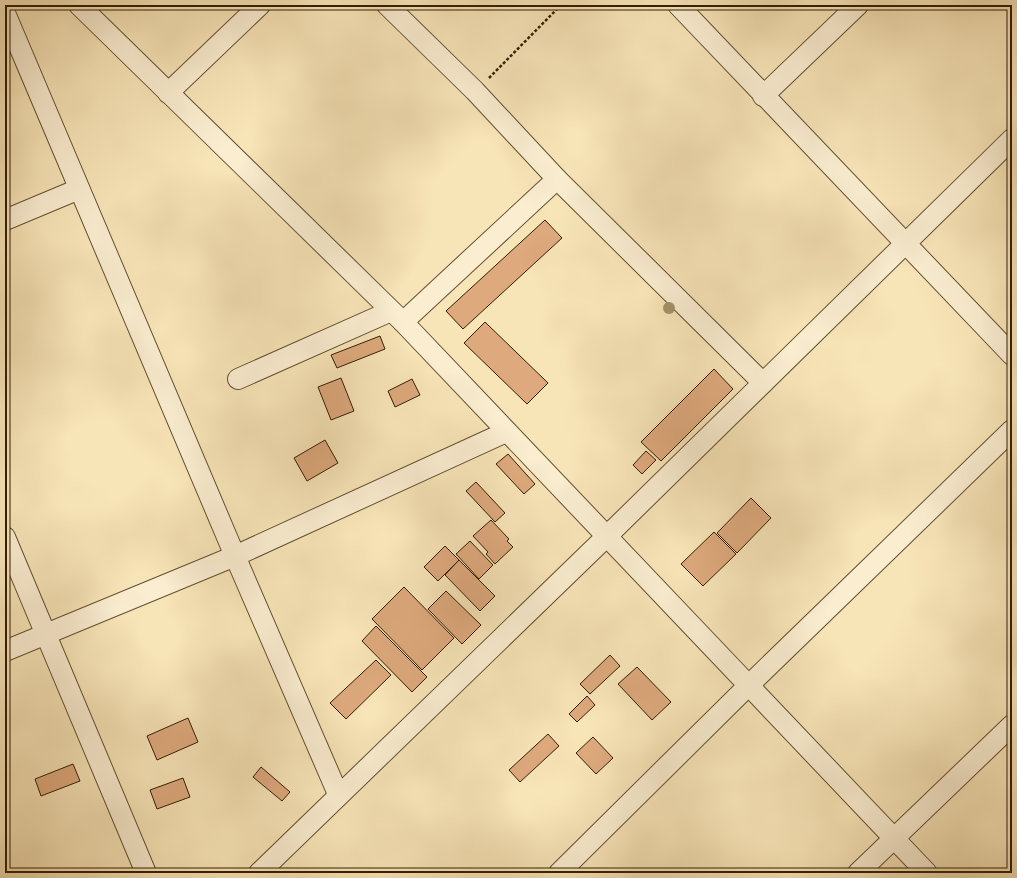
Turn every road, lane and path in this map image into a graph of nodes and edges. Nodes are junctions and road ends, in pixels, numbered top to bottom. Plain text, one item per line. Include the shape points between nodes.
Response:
1 (79, 5) edge
2 (260, 5) edge
3 (387, 5) edge
4 (561, 5) edge
5 (678, 5) edge
6 (858, 5) edge
7 (5, 12) edge
8 (475, 91) junction
9 (168, 93) junction
10 (763, 96) junction
11 (1012, 139) edge
12 (557, 179) junction
13 (79, 189) junction
14 (5, 220) edge
15 (904, 244) junction
16 (397, 317) junction
17 (1012, 355) edge
18 (238, 379) dead end
19 (762, 383) junction
20 (1012, 430) edge
21 (506, 432) junction
22 (5, 537) edge
23 (606, 537) junction
24 (235, 556) junction
25 (46, 633) junction
26 (5, 651) edge
27 (749, 684) junction
28 (1012, 725) edge
29 (338, 794) junction
30 (893, 838) junction
31 (146, 873) edge
32 (259, 873) edge
33 (559, 873) edge
34 (858, 873) edge
35 (927, 873) edge

1 - 9 street
2 - 9 street
3 - 8 street
4 - 8 path
5 - 10 street
6 - 10 street
7 - 13 street
8 - 12 street
9 - 16 street
10 - 15 street
11 - 15 street
12 - 16 street
12 - 19 street
13 - 14 street
13 - 24 street
15 - 17 street
15 - 19 street
16 - 18 street
16 - 21 street
19 - 23 street
20 - 27 street
21 - 23 street
21 - 24 street
22 - 25 street
23 - 27 street
23 - 29 street
24 - 25 street
24 - 29 street
25 - 26 street
25 - 31 street
27 - 30 street
27 - 33 street
28 - 30 street
29 - 32 street
30 - 34 street
30 - 35 street

